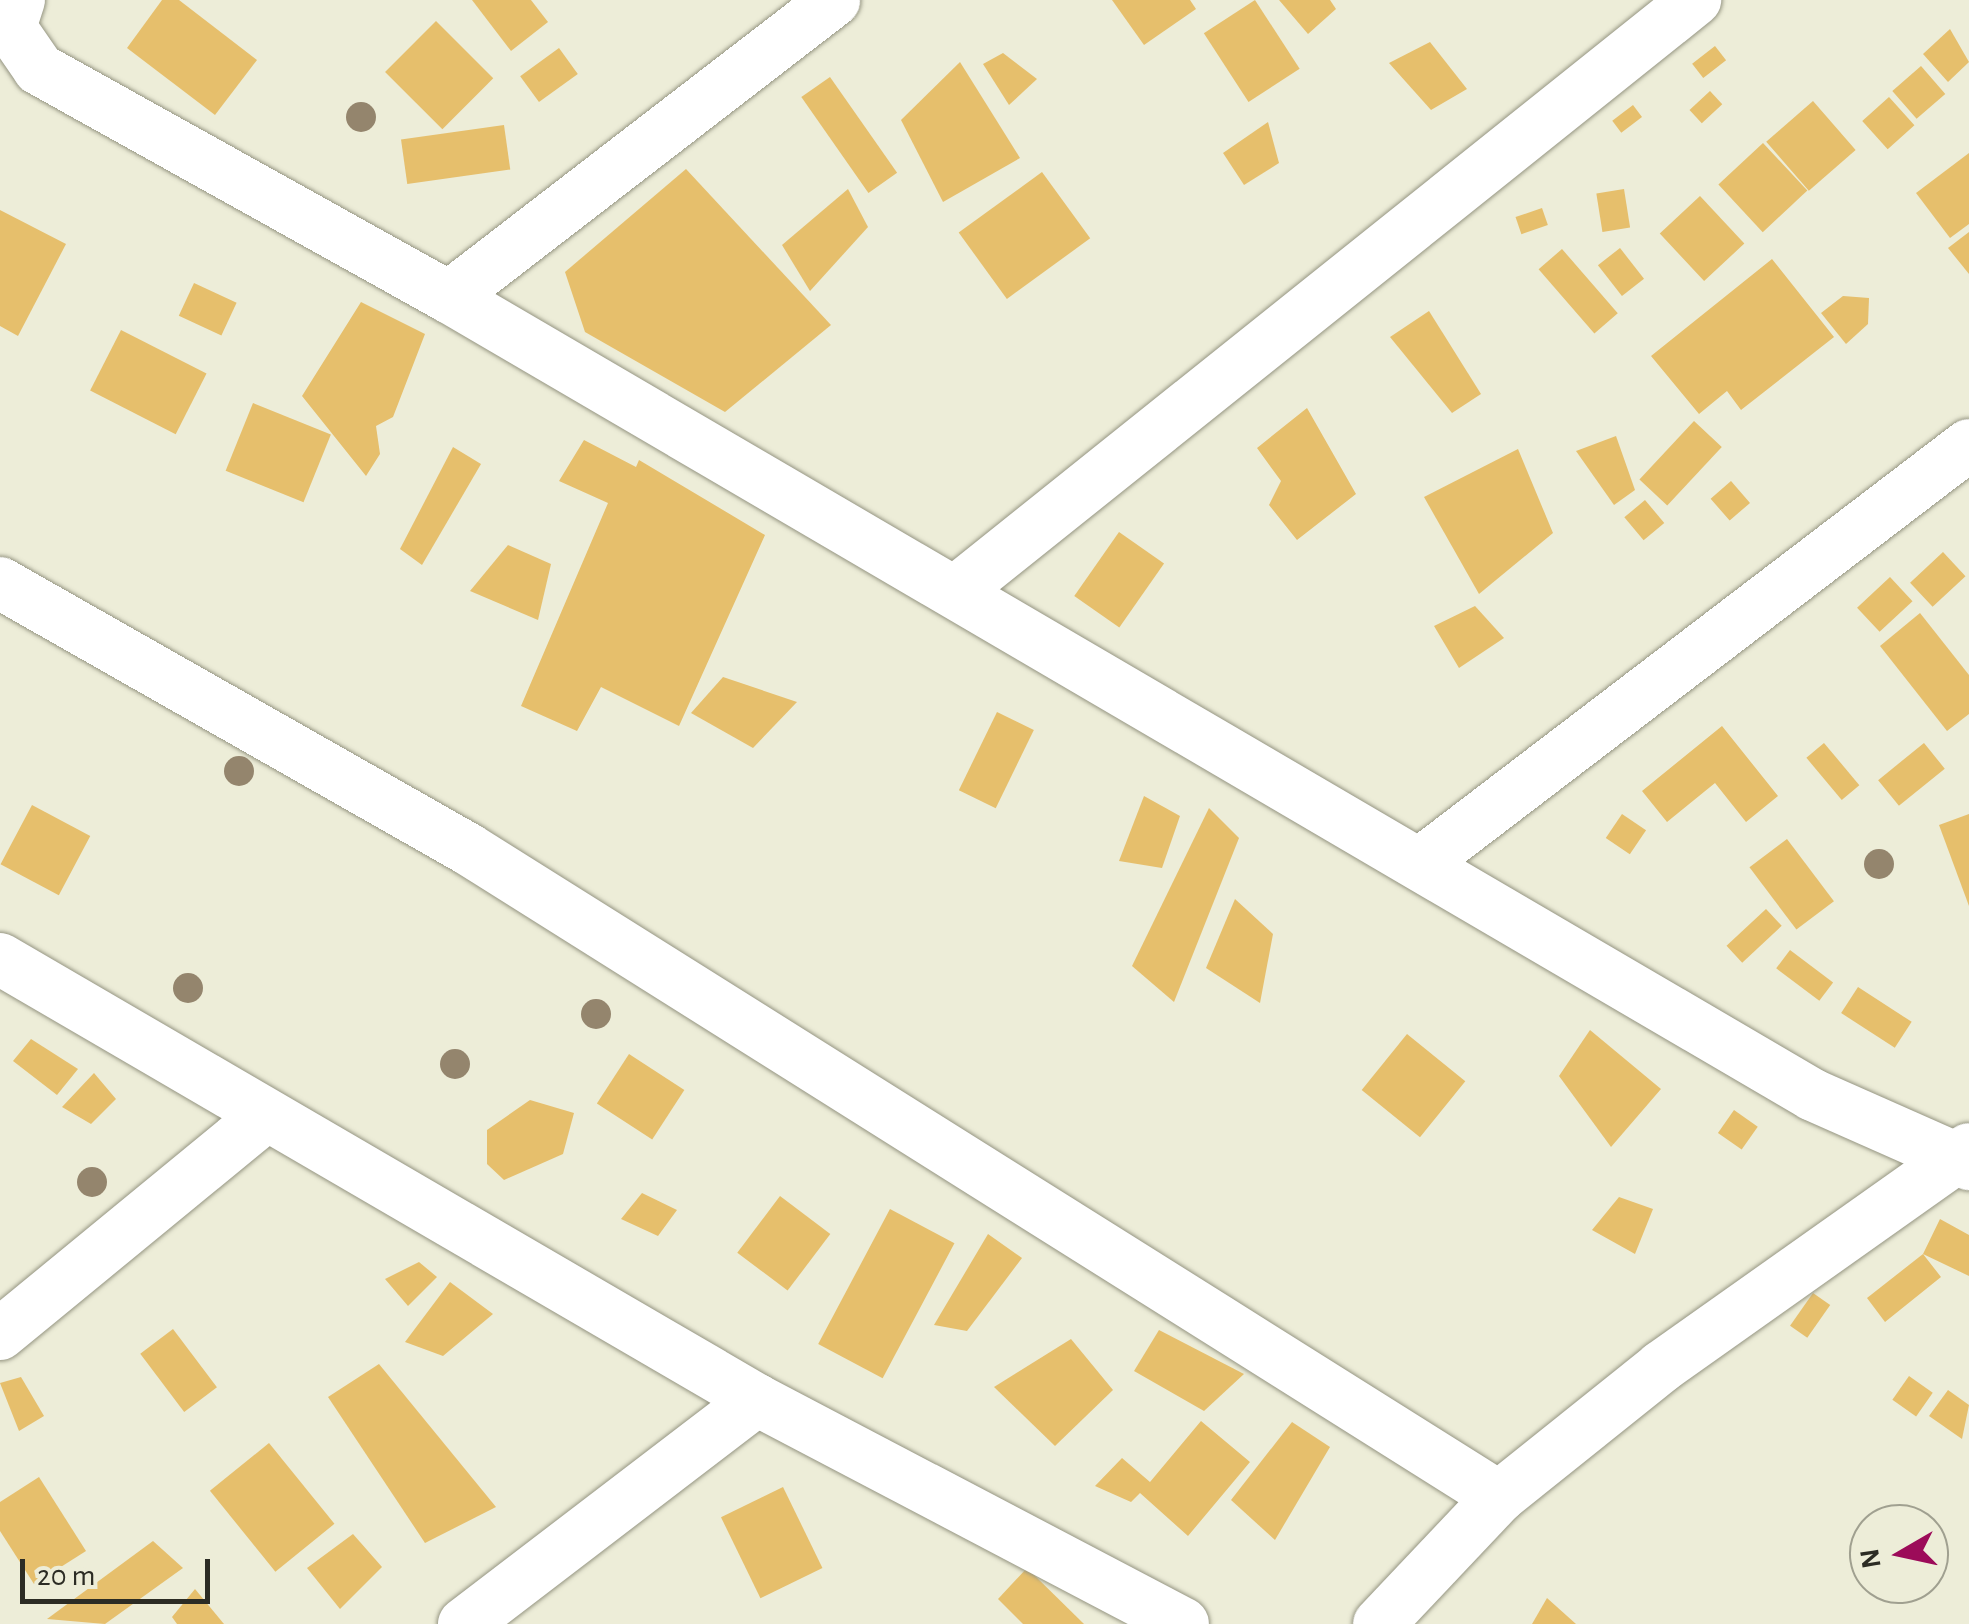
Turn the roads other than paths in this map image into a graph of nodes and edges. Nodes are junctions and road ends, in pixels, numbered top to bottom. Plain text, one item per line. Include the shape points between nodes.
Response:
1 (18, 0) edge
2 (834, 0) edge
3 (1696, 0) edge
4 (448, 297) junction
5 (1969, 445) edge
6 (0, 583) edge
7 (955, 592) junction
8 (1420, 864) junction
9 (0, 959) edge
10 (262, 1119) junction
11 (1965, 1157) edge
12 (0, 1334) edge
13 (757, 1400) junction
14 (1498, 1496) junction
15 (464, 1624) edge
16 (1183, 1624) edge
17 (1379, 1624) edge

1 - 4 street via 10,26 39,70
2 - 4 street
3 - 7 street
4 - 7 street
5 - 8 street
6 - 14 street via 468,849
7 - 8 street
8 - 11 street via 1813,1095
9 - 10 street
10 - 12 street
10 - 13 street
11 - 14 street via 1660,1367
13 - 15 street
13 - 16 street
14 - 17 street

